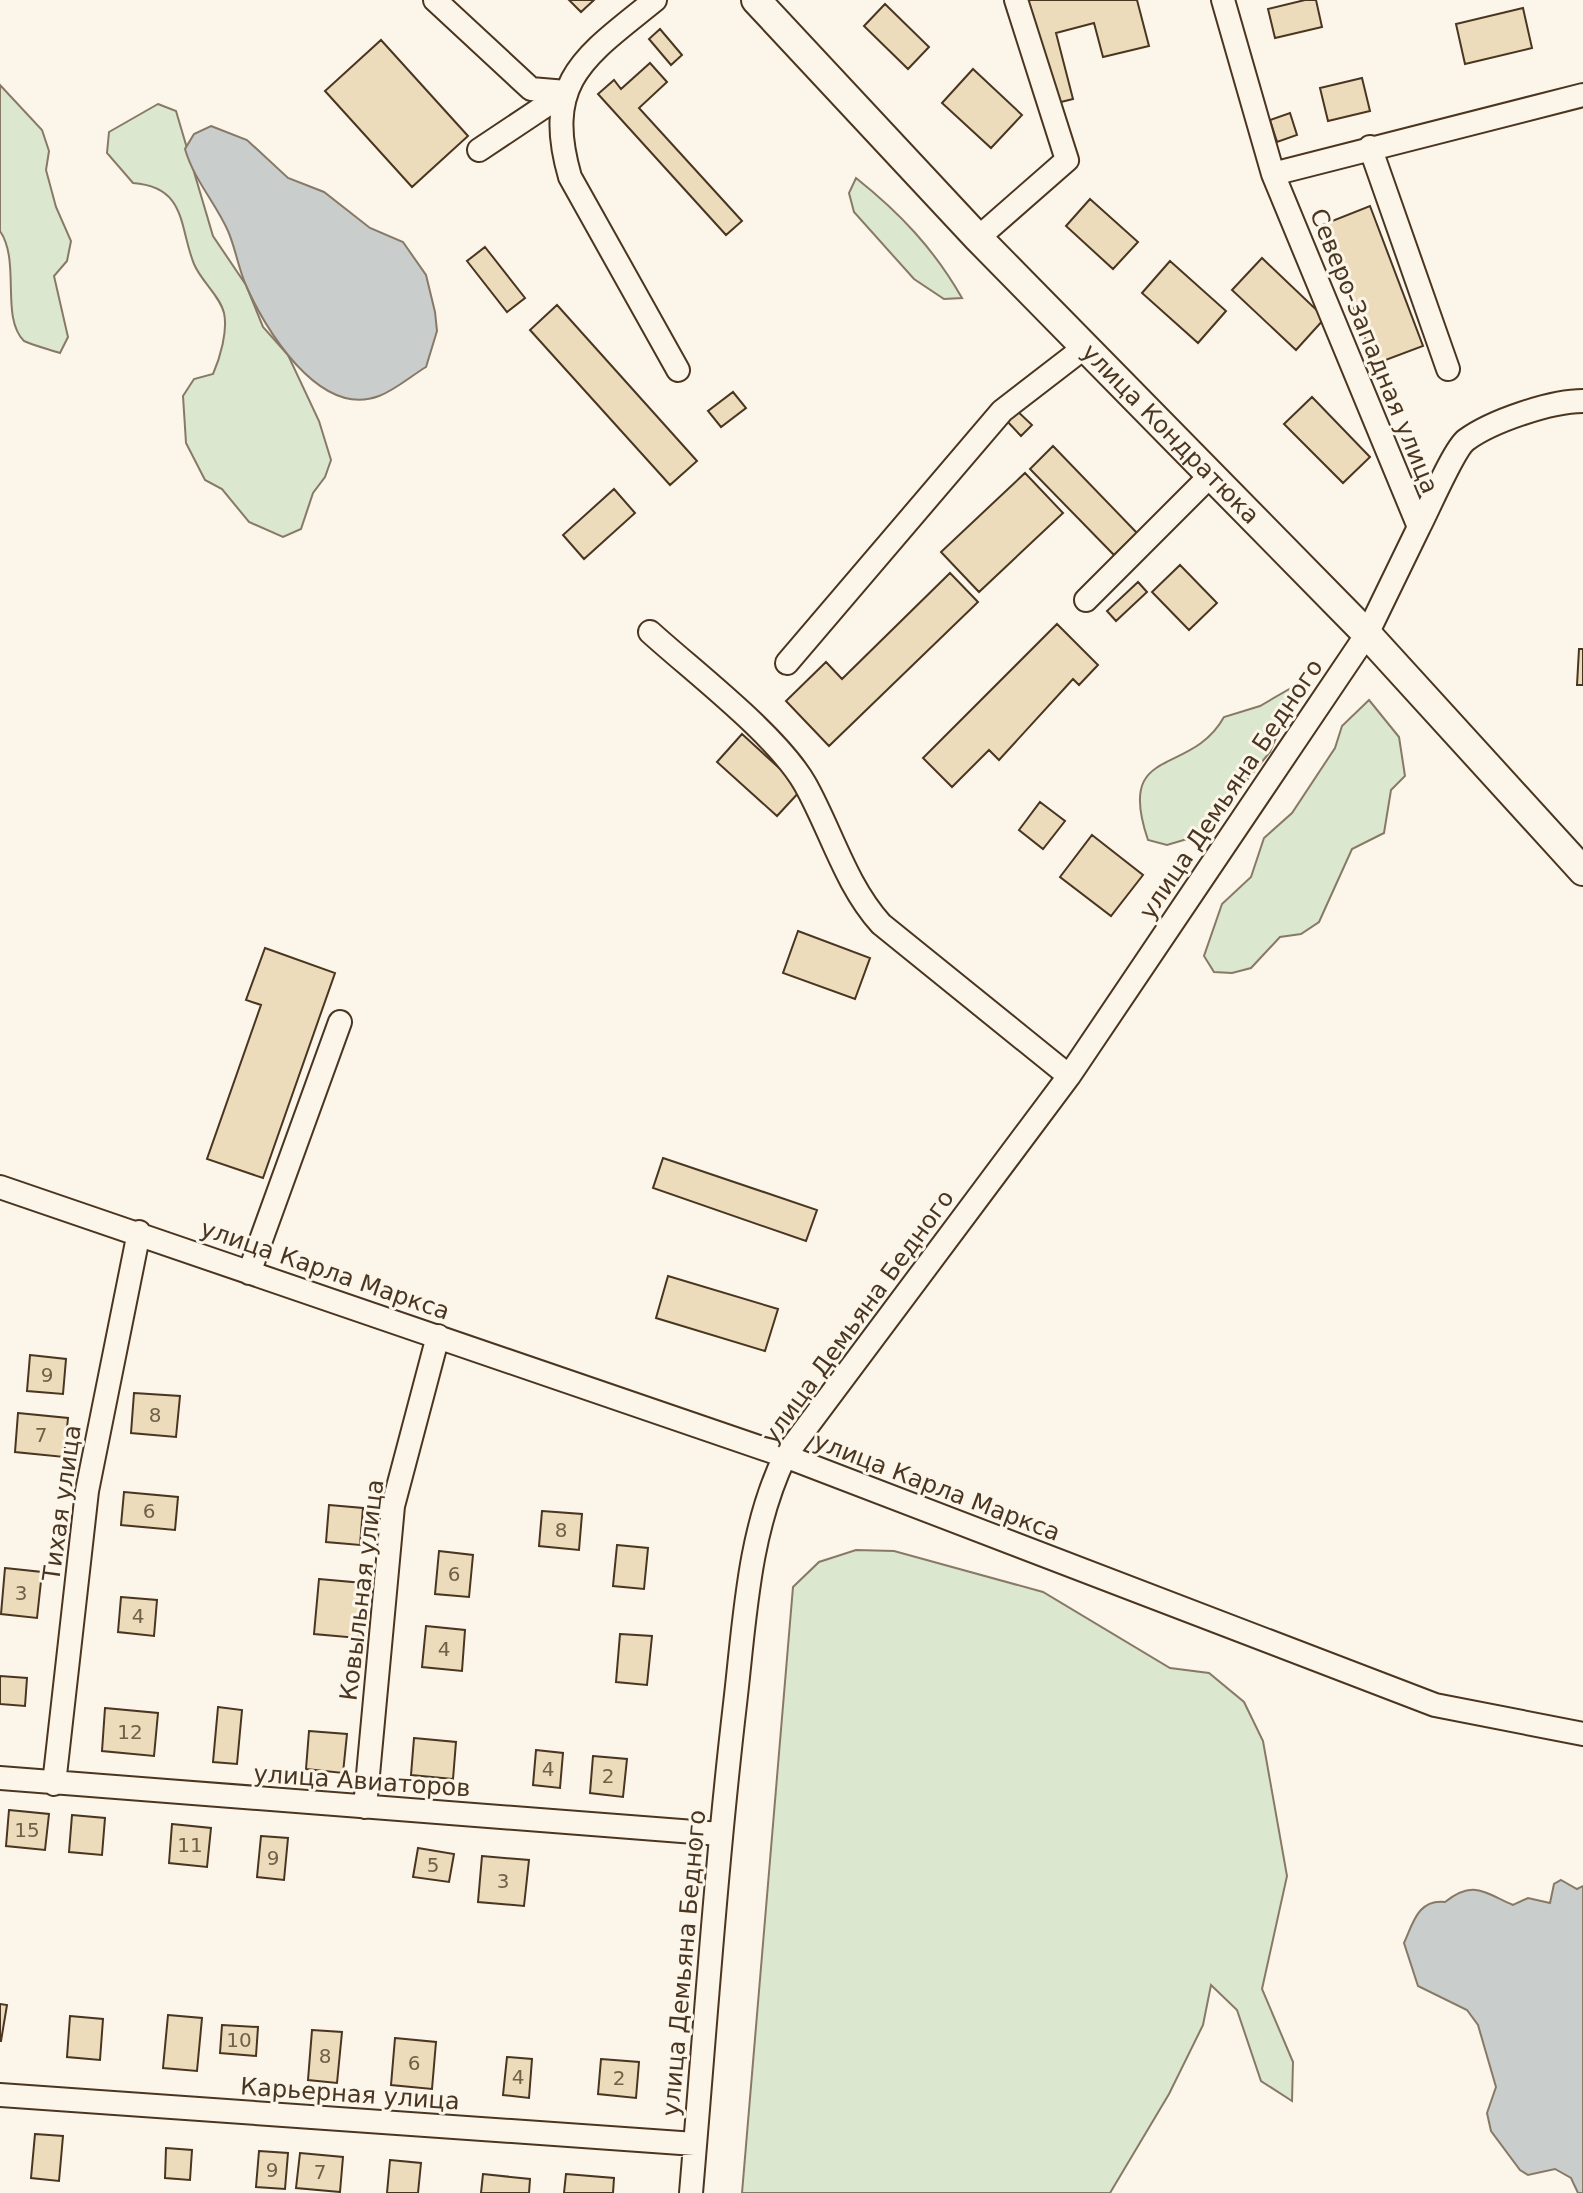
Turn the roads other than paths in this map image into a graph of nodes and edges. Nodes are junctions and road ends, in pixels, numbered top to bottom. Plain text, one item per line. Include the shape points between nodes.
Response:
1 (435, 0) edge
2 (655, 0) edge
3 (756, 0) edge
4 (1016, 0) edge
5 (1223, 0) edge
6 (566, 92) junction
7 (1583, 95) edge
8 (1370, 147) junction
9 (479, 150) dead end
10 (1273, 174) junction
11 (978, 238) junction
12 (1085, 347) junction
13 (1448, 369) dead end
14 (678, 370) dead end
15 (1583, 401) edge
16 (1211, 475) junction
17 (1419, 527) junction
18 (1086, 600) dead end
19 (650, 632) dead end
20 (1367, 634) junction
21 (787, 663) dead end
22 (1583, 871) edge
23 (340, 1022) dead end
24 (1069, 1076) junction
25 (0, 1187) edge
26 (139, 1232) junction
27 (249, 1273) junction
28 (438, 1336) junction
29 (785, 1456) junction
30 (1583, 1734) edge
31 (0, 1778) edge
32 (54, 1784) junction
33 (365, 1807) junction
34 (720, 1834) junction
35 (0, 2095) edge
36 (695, 2144) junction
37 (691, 2193) edge

1 - 6 street via 531,89
2 - 6 street via 576,69
3 - 11 main road, улица Кондратюка
4 - 11 street via 1067,160
5 - 10 street, Северо-Западная улица
6 - 9 street
6 - 14 street via 561,145 570,177
7 - 8 street
8 - 10 street
8 - 13 street
10 - 17 street, Северо-Западная улица
11 - 12 main road, улица Кондратюка
12 - 16 main road, улица Кондратюка
12 - 21 street via 1002,411
15 - 17 street via 1531,411 1464,441
16 - 18 street
16 - 20 main road, улица Кондратюка
17 - 20 street, Северо-Западная улица
19 - 24 street via 774,745 804,782 860,901 881,924
20 - 22 main road, улица Кондратюка
20 - 24 street, улица Демьяна Бедного
23 - 27 street
24 - 29 street, улица Демьяна Бедного
25 - 26 street, улица Карла Маркса
26 - 27 street, улица Карла Маркса
26 - 32 street, Тихая улица via 87,1491
27 - 28 street, улица Карла Маркса
28 - 29 street, улица Карла Маркса
28 - 33 street, Ковыльная улица via 393,1506
29 - 30 street, улица Карла Маркса via 1435,1705
29 - 34 street, улица Демьяна Бедного via 753,1552
31 - 32 street, улица Авиаторов
32 - 33 street, улица Авиаторов
33 - 34 street, улица Авиаторов
34 - 36 street, улица Демьяна Бедного
35 - 36 street, Карьерная улица
36 - 37 street, улица Демьяна Бедного

